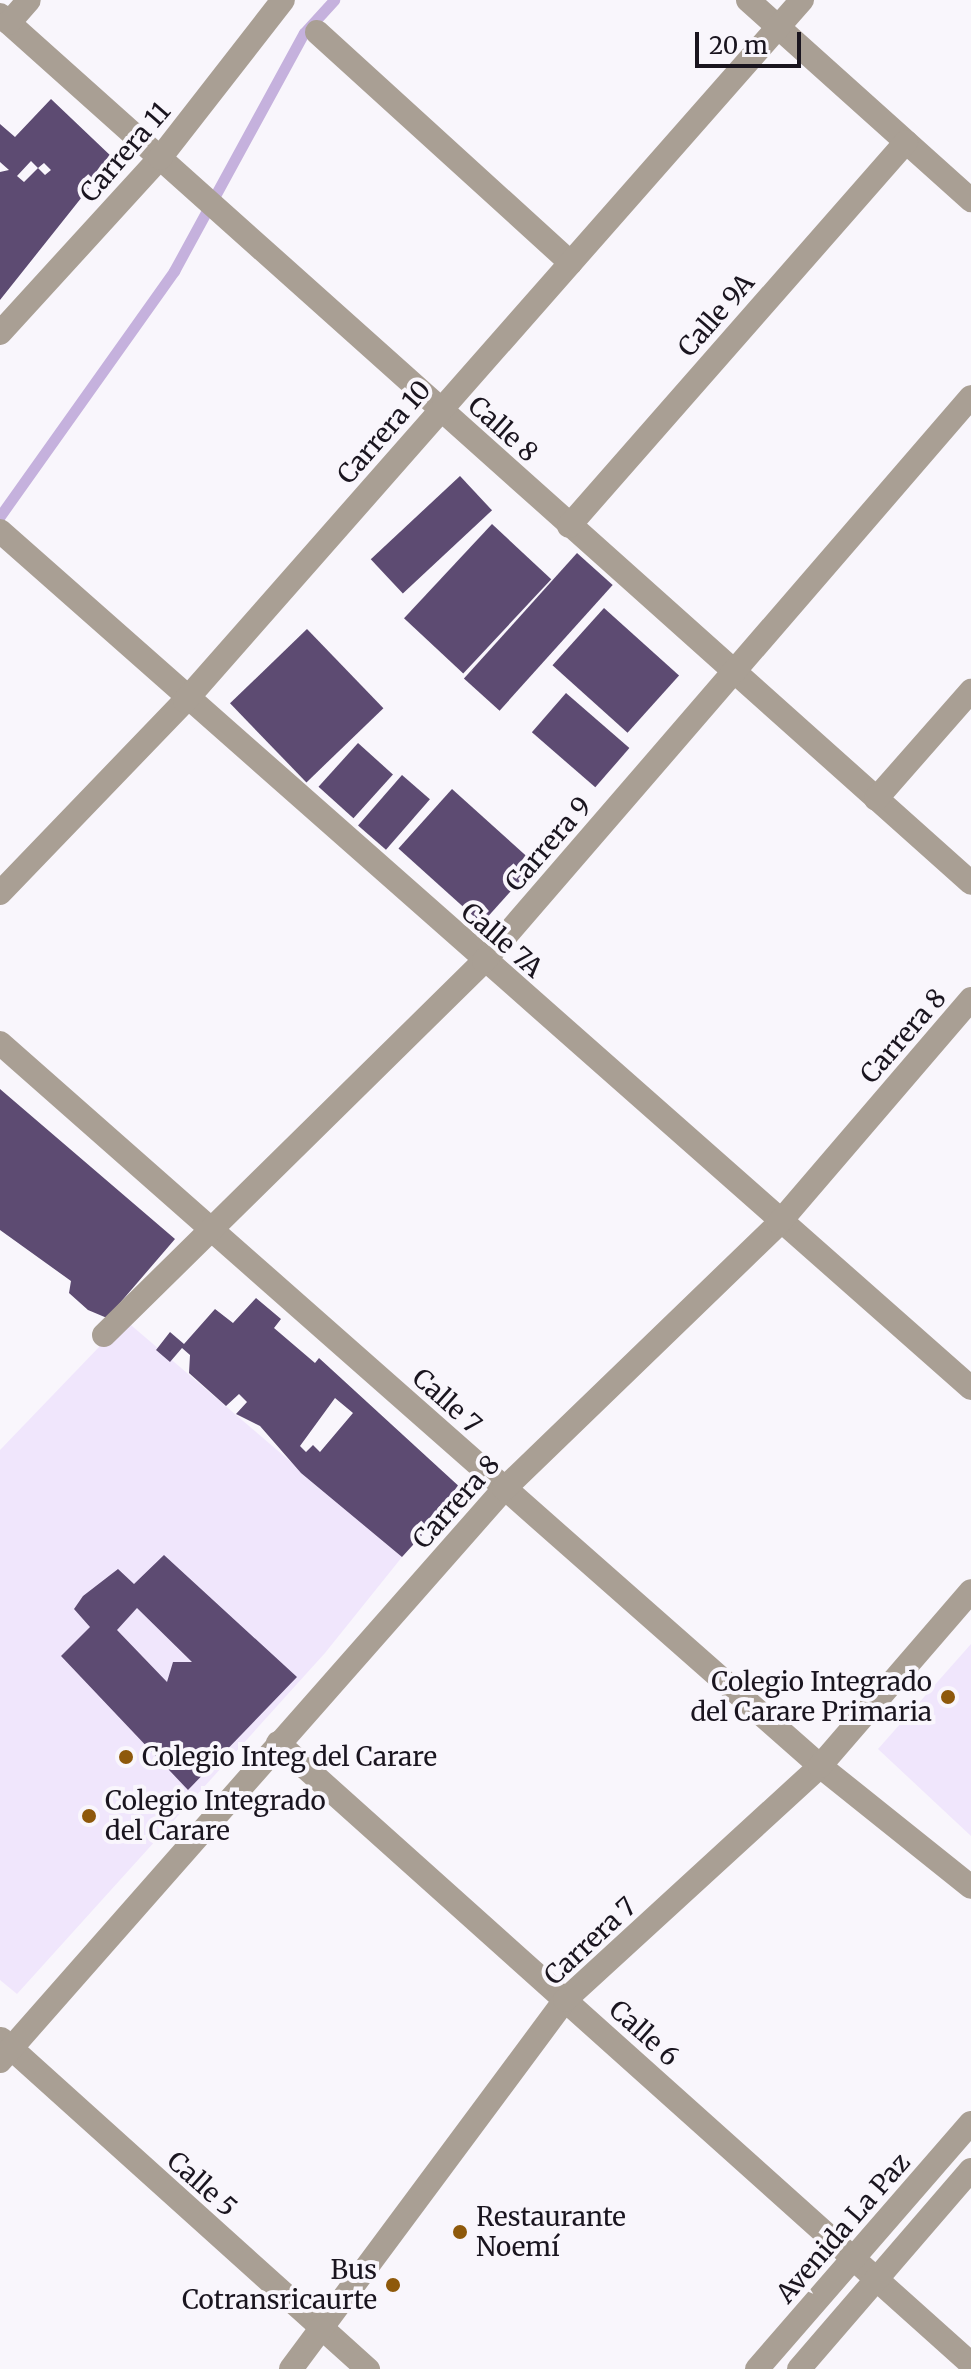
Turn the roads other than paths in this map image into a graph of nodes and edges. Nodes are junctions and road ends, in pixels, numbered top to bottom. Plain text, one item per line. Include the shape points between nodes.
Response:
1 (29, 0) edge
2 (283, 0) edge
3 (748, 0) edge
4 (802, 0) edge
5 (5, 19) edge
6 (779, 26) junction
7 (317, 32) dead end
8 (906, 142) junction
9 (160, 158) junction
10 (971, 200) edge
11 (571, 263) junction
12 (0, 333) edge
13 (971, 397) edge
14 (440, 411) junction
15 (569, 526) junction
16 (2, 532) edge
17 (734, 672) junction
18 (971, 691) edge
19 (185, 701) junction
20 (876, 799) junction
21 (971, 883) edge
22 (0, 893) edge
23 (484, 961) junction
24 (971, 999) edge
25 (0, 1043) edge
26 (779, 1223) junction
27 (214, 1231) junction
28 (104, 1335) dead end
29 (971, 1388) edge
30 (504, 1489) junction
31 (971, 1591) edge
32 (278, 1743) junction
33 (820, 1766) junction
34 (971, 1887) edge
35 (565, 2000) junction
36 (4, 2049) edge
37 (971, 2123) edge
38 (971, 2170) edge
39 (853, 2260) junction
40 (877, 2277) junction
41 (321, 2330) junction
42 (971, 2364) edge
43 (291, 2369) edge
44 (368, 2369) edge
45 (757, 2369) edge
46 (799, 2369) edge

1 - 5 street
2 - 9 street, Carrera 11
3 - 6 street
4 - 6 street, Carrera 10
5 - 9 street, Calle 8
6 - 8 street
6 - 11 street, Carrera 10
7 - 11 street
8 - 10 street
8 - 15 street, Calle 9A
9 - 12 street, Carrera 11
9 - 14 street, Calle 8
11 - 14 street, Carrera 10
13 - 17 street, Carrera 9
14 - 15 street, Calle 8
14 - 19 street, Carrera 10
15 - 17 street, Calle 8
16 - 19 street, Calle 7A
17 - 20 street, Calle 8
17 - 23 street, Carrera 9
18 - 20 street
19 - 22 street, Carrera 10
19 - 23 street, Calle 7A
20 - 21 street, Calle 8
23 - 26 street, Calle 7A
23 - 27 street, Carrera 9
24 - 26 street, Carrera 8
25 - 27 street, Calle 7
26 - 29 street, Calle 7A
26 - 30 street, Carrera 8
27 - 28 street, Carrera 9
27 - 30 street, Calle 7
30 - 32 street, Carrera 8
30 - 33 street, Calle 7
31 - 33 street, Carrera 7
32 - 35 street, Calle 6
32 - 36 street, Carrera 8
33 - 34 street, Calle 7
33 - 35 street, Carrera 7
35 - 39 street, Calle 6
35 - 41 street, Carrera 7
36 - 41 street, Calle 5
37 - 39 street, Avenida La Paz
38 - 40 street
39 - 40 street, Calle 6
39 - 45 street, Avenida La Paz
40 - 42 street, Calle 6
40 - 46 street
41 - 43 street, Carrera 7
41 - 44 street, Calle 5

